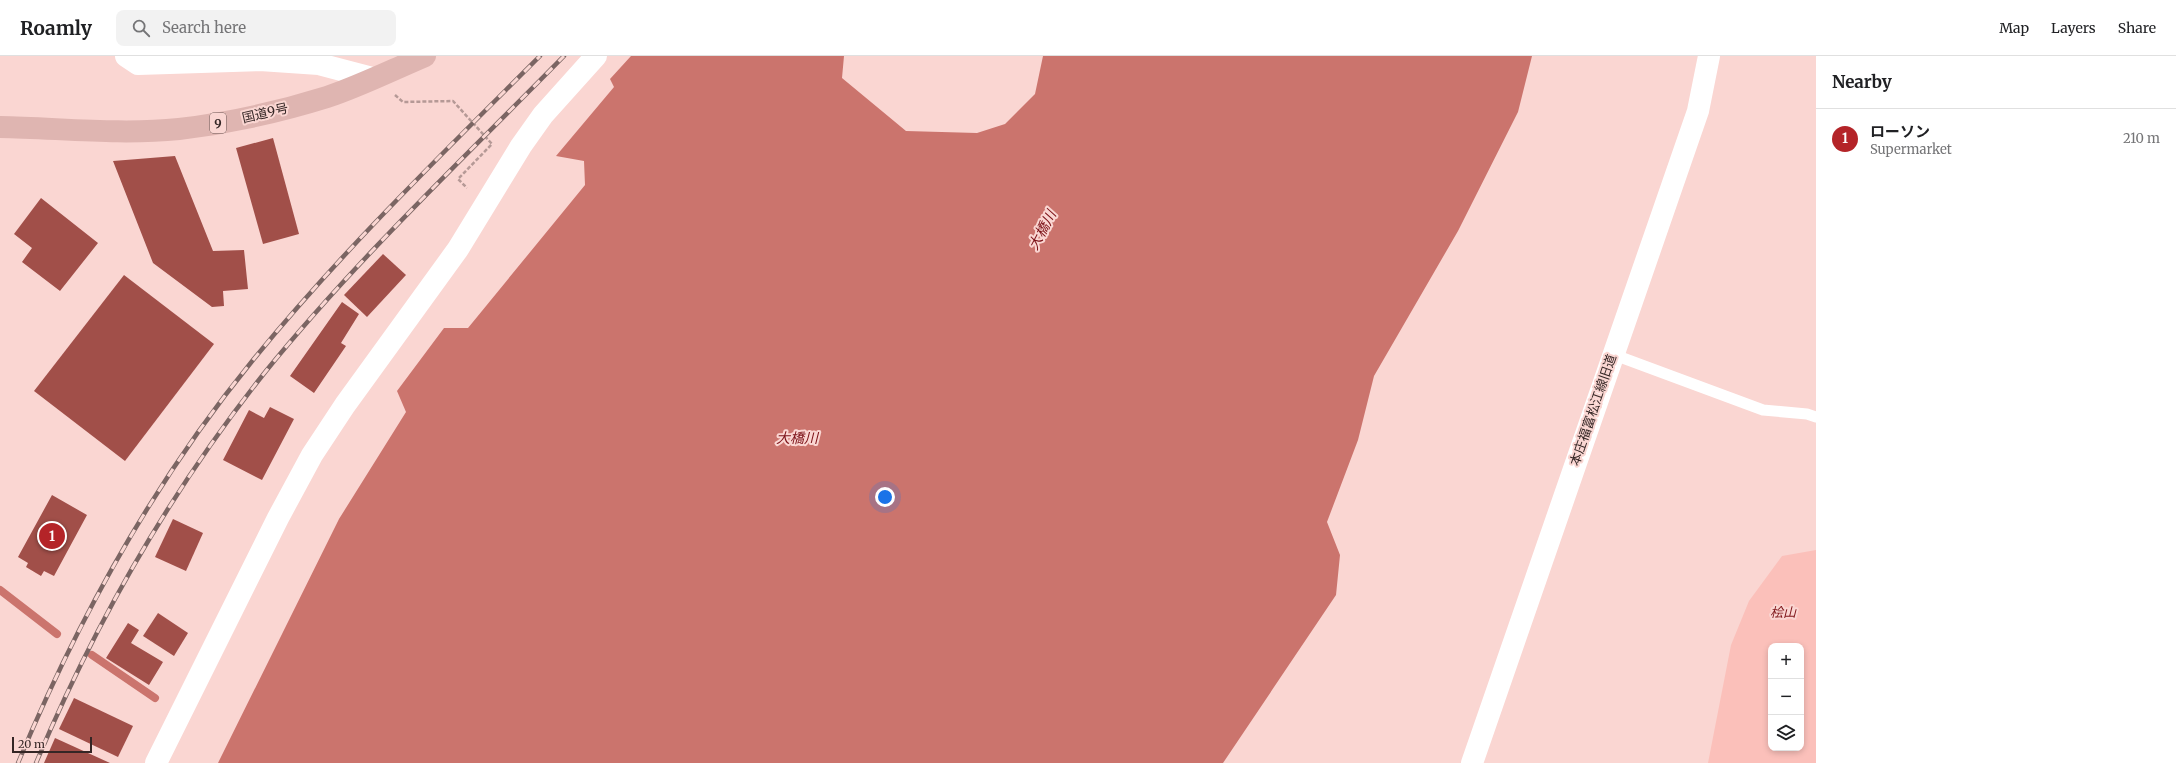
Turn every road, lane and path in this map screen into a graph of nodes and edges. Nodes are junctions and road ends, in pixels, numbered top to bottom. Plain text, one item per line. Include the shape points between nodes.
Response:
1 (126, 56) edge
2 (424, 56) edge
3 (596, 56) edge
4 (1709, 56) edge
5 (372, 78) junction
6 (404, 102) dead end
7 (0, 127) edge
8 (458, 179) dead end
9 (1612, 354) junction
10 (1816, 417) edge
11 (156, 763) edge
12 (1472, 763) edge

1 - 5 street via 138,64 260,60 319,64
2 - 5 highway, 国道9号 / 9
3 - 11 street via 543,114 458,249 345,405 312,456 278,518
4 - 9 street, 本庄福富松江線旧道 via 1698,111
5 - 7 highway, 国道9号 / 9 via 328,96 271,113 178,129 135,131
6 - 8 path via 453,101 492,144
9 - 10 lane via 1763,410
9 - 12 street, 本庄福富松江線旧道

